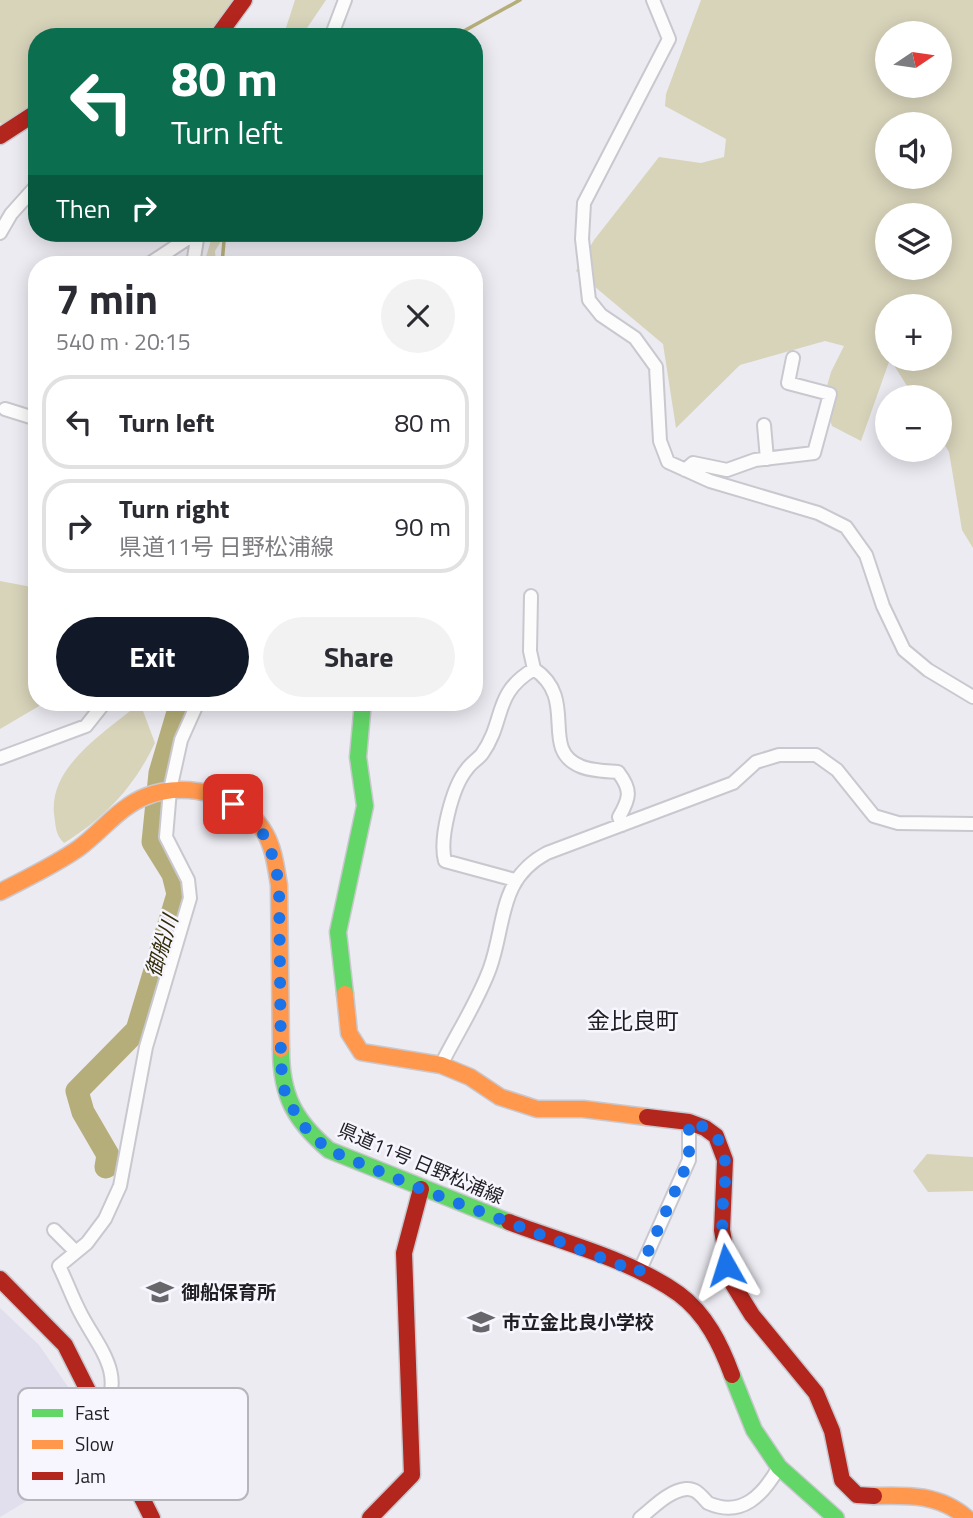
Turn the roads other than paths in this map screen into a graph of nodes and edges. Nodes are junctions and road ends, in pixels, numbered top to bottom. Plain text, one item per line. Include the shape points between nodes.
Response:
1 (244, 0) edge
2 (345, 0) edge
3 (653, 0) edge
4 (224, 28) edge
5 (334, 28) edge
6 (28, 118) edge
7 (0, 136) edge
8 (28, 195) edge
9 (0, 233) edge
10 (183, 242) edge
11 (161, 256) edge
12 (793, 358) dead end
13 (5, 409) dead end
14 (28, 416) edge
15 (764, 425) dead end
16 (767, 459) junction
17 (685, 470) junction
18 (531, 596) dead end
19 (534, 669) junction
20 (973, 697) edge
21 (98, 711) edge
22 (194, 711) edge
23 (362, 711) edge
24 (0, 758) edge
25 (169, 790) junction
26 (973, 824) edge
27 (622, 825) junction
28 (516, 880) junction
29 (0, 892) edge
30 (441, 1065) junction
31 (689, 1122) junction
32 (421, 1189) junction
33 (54, 1230) dead end
34 (76, 1252) junction
35 (639, 1272) junction
36 (0, 1279) edge
37 (88, 1388) edge
38 (112, 1388) edge
39 (779, 1467) junction
40 (143, 1500) edge
41 (152, 1518) edge
42 (370, 1518) edge
43 (640, 1518) edge
44 (835, 1518) edge
45 (967, 1518) edge

1 - 4 street
2 - 5 street
3 - 17 street via 669,39 584,203 582,239 589,300 601,315 635,338 656,367 660,441 668,462
6 - 7 street
8 - 9 street
10 - 11 street
12 - 16 street via 788,383 830,394 814,453
13 - 14 street
15 - 16 street
16 - 17 street via 727,470 693,463
17 - 20 street via 818,513 846,527 866,555 904,650
18 - 19 street
19 - 27 street via 548,679 555,694 564,757 580,767 618,772 627,785 629,800 619,817
19 - 28 street via 513,681 482,754 455,788 442,849 445,861
21 - 24 street via 86,726
22 - 25 street via 181,740
23 - 30 street via 358,757 365,806 338,932 349,1032 361,1052
25 - 29 street, 県道11号 日野松浦線 via 148,795 79,848
25 - 32 street, 県道11号 日野松浦線 via 221,796 246,811 264,832 279,885 281,1065 285,1094 298,1118 329,1150
25 - 34 street via 166,837 188,880 190,898 146,1047 120,1186 105,1219
26 - 27 street via 898,822 874,816 837,770 816,755 779,755 756,762 733,783
27 - 28 street via 547,853 524,866
28 - 30 street via 504,906 490,969
30 - 31 street via 500,1097 537,1109 583,1109
31 - 35 street via 689,1160
31 - 45 street via 715,1133 723,1150 722,1219 726,1265 734,1287 817,1394 842,1479 857,1496 932,1496 955,1506
32 - 35 street, 県道11号 日野松浦線
32 - 42 street via 404,1253 412,1475
33 - 34 street
34 - 38 street via 59,1266 107,1357
35 - 39 street, 県道11号 日野松浦線 via 680,1295 705,1321 720,1343 754,1430
36 - 37 street via 65,1345
39 - 43 street via 760,1499 736,1515 727,1517 716,1511 689,1489 671,1494
39 - 44 street, 県道11号 日野松浦線
40 - 41 street

